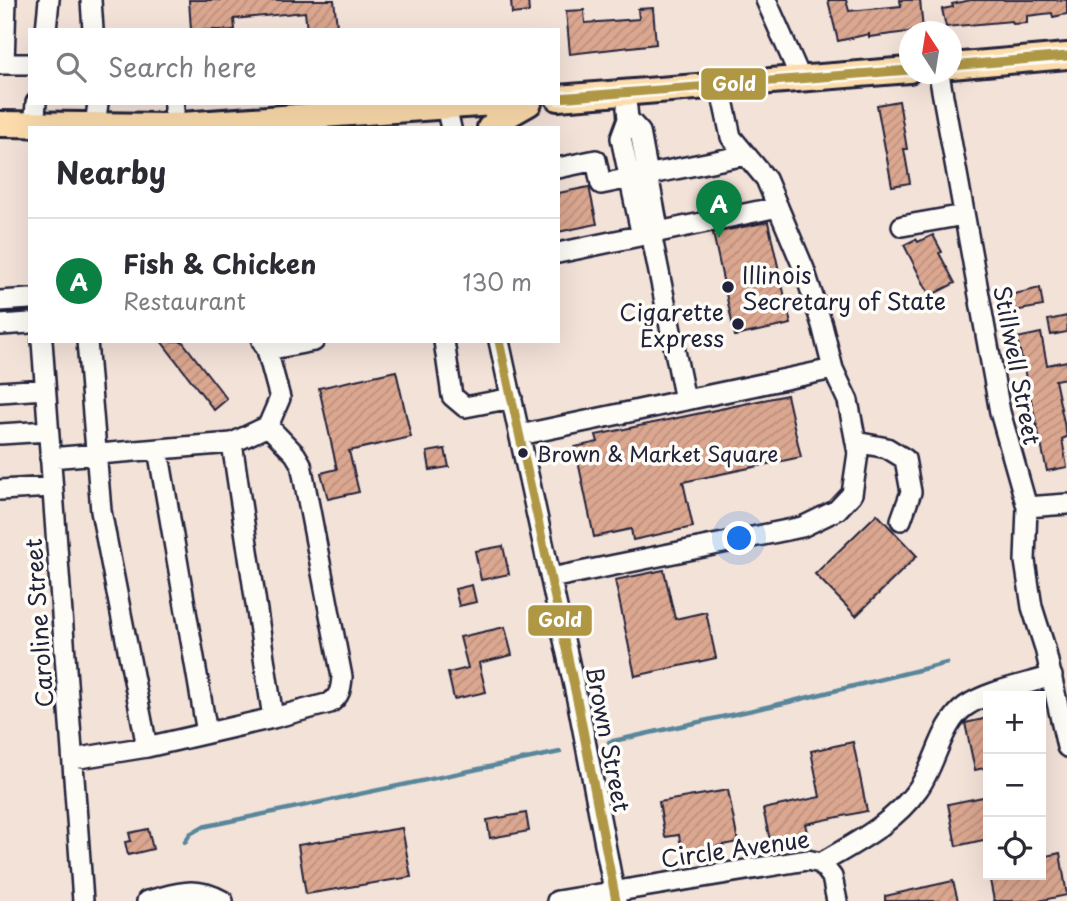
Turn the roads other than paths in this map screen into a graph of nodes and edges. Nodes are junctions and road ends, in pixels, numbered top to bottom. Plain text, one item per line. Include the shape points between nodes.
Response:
1 (6, 0) edge
2 (50, 0) edge
3 (90, 0) edge
4 (766, 0) edge
5 (46, 28) edge
6 (93, 28) edge
7 (1067, 56) edge
8 (2, 64) edge
9 (28, 64) edge
10 (962, 65) edge
11 (899, 71) edge
12 (800, 79) junction
13 (941, 84) edge
14 (720, 86) junction
15 (626, 93) junction
16 (560, 98) edge
17 (488, 105) edge
18 (525, 105) edge
19 (332, 109) edge
20 (277, 111) edge
21 (449, 117) edge
22 (35, 119) edge
23 (96, 119) edge
24 (234, 119) edge
25 (163, 121) edge
26 (0, 124) edge
27 (492, 126) edge
28 (746, 155) junction
29 (560, 168) edge
30 (638, 176) junction
31 (778, 207) junction
32 (964, 215) junction
33 (902, 226) dead end
34 (651, 233) junction
35 (560, 253) edge
36 (28, 299) edge
37 (0, 301) edge
38 (28, 323) edge
39 (0, 325) edge
40 (42, 343) edge
41 (87, 343) edge
42 (290, 343) edge
43 (444, 343) edge
44 (499, 343) edge
45 (265, 345) edge
46 (833, 369) junction
47 (45, 389) junction
48 (0, 392) edge
49 (512, 398) junction
50 (685, 400) junction
51 (268, 426) junction
52 (48, 431) junction
53 (0, 434) edge
54 (520, 435) junction
55 (856, 442) junction
56 (232, 443) junction
57 (158, 449) junction
58 (96, 454) junction
59 (50, 458) junction
60 (52, 487) junction
61 (0, 490) edge
62 (1067, 504) edge
63 (1027, 508) junction
64 (901, 520) dead end
65 (551, 578) junction
66 (1052, 676) junction
67 (1063, 705) edge
68 (272, 718) junction
69 (207, 733) junction
70 (147, 747) junction
71 (1067, 747) edge
72 (73, 760) junction
73 (821, 863) junction
74 (615, 896) edge
75 (83, 901) edge
76 (146, 901) edge
77 (223, 901) edge
78 (557, 901) edge
79 (837, 901) edge

1 - 8 street
2 - 5 street
3 - 6 street
4 - 12 street
7 - 10 main road
8 - 9 street
11 - 12 main road
12 - 14 main road
13 - 32 street, Stillwell Street
14 - 15 main road
14 - 28 street via 731,138
15 - 16 main road
15 - 30 street via 628,120 640,132
17 - 21 main road
18 - 27 main road
19 - 20 main road
19 - 21 main road
20 - 24 main road
22 - 23 main road
22 - 26 main road
23 - 25 main road
24 - 25 main road
28 - 30 street
28 - 31 street via 766,179
29 - 30 street via 596,160 601,184
30 - 34 street via 657,223
31 - 34 street
31 - 46 street via 804,269
32 - 33 street
32 - 63 street, Stillwell Street via 1000,412
34 - 35 street
34 - 50 street
36 - 37 street
38 - 39 street
40 - 47 street, Caroline Street
41 - 58 street
42 - 45 street
43 - 49 street via 453,396 466,407
44 - 49 street, Brown Street
45 - 51 street via 280,398
46 - 50 street
46 - 55 street via 848,401
47 - 48 street
47 - 52 street, Caroline Street
49 - 54 street, Brown Street
50 - 54 street
51 - 56 street
51 - 68 street via 301,464 342,677 341,689 330,703
52 - 53 street
52 - 59 street, Caroline Street
54 - 65 street, Brown Street
55 - 64 street via 887,447 905,459 911,492
55 - 65 street via 852,494 837,510 802,527
56 - 57 street
56 - 68 street
57 - 58 street
57 - 69 street
58 - 59 street
58 - 70 street via 101,511
59 - 60 street, Caroline Street
60 - 61 street
60 - 72 street, Caroline Street
62 - 63 street
63 - 66 street, Stillwell Street via 1027,580
65 - 74 street, Brown Street
66 - 67 street, Stillwell Street
66 - 73 street, Circle Avenue via 964,707 949,727 920,787 902,808 873,834
67 - 71 street, Stillwell Street
68 - 69 street
69 - 70 street
70 - 72 street
72 - 75 street, Caroline Street
73 - 74 street, Circle Avenue via 807,860
73 - 79 street via 832,877
74 - 78 street, Circle Avenue
76 - 77 street via 191,891

